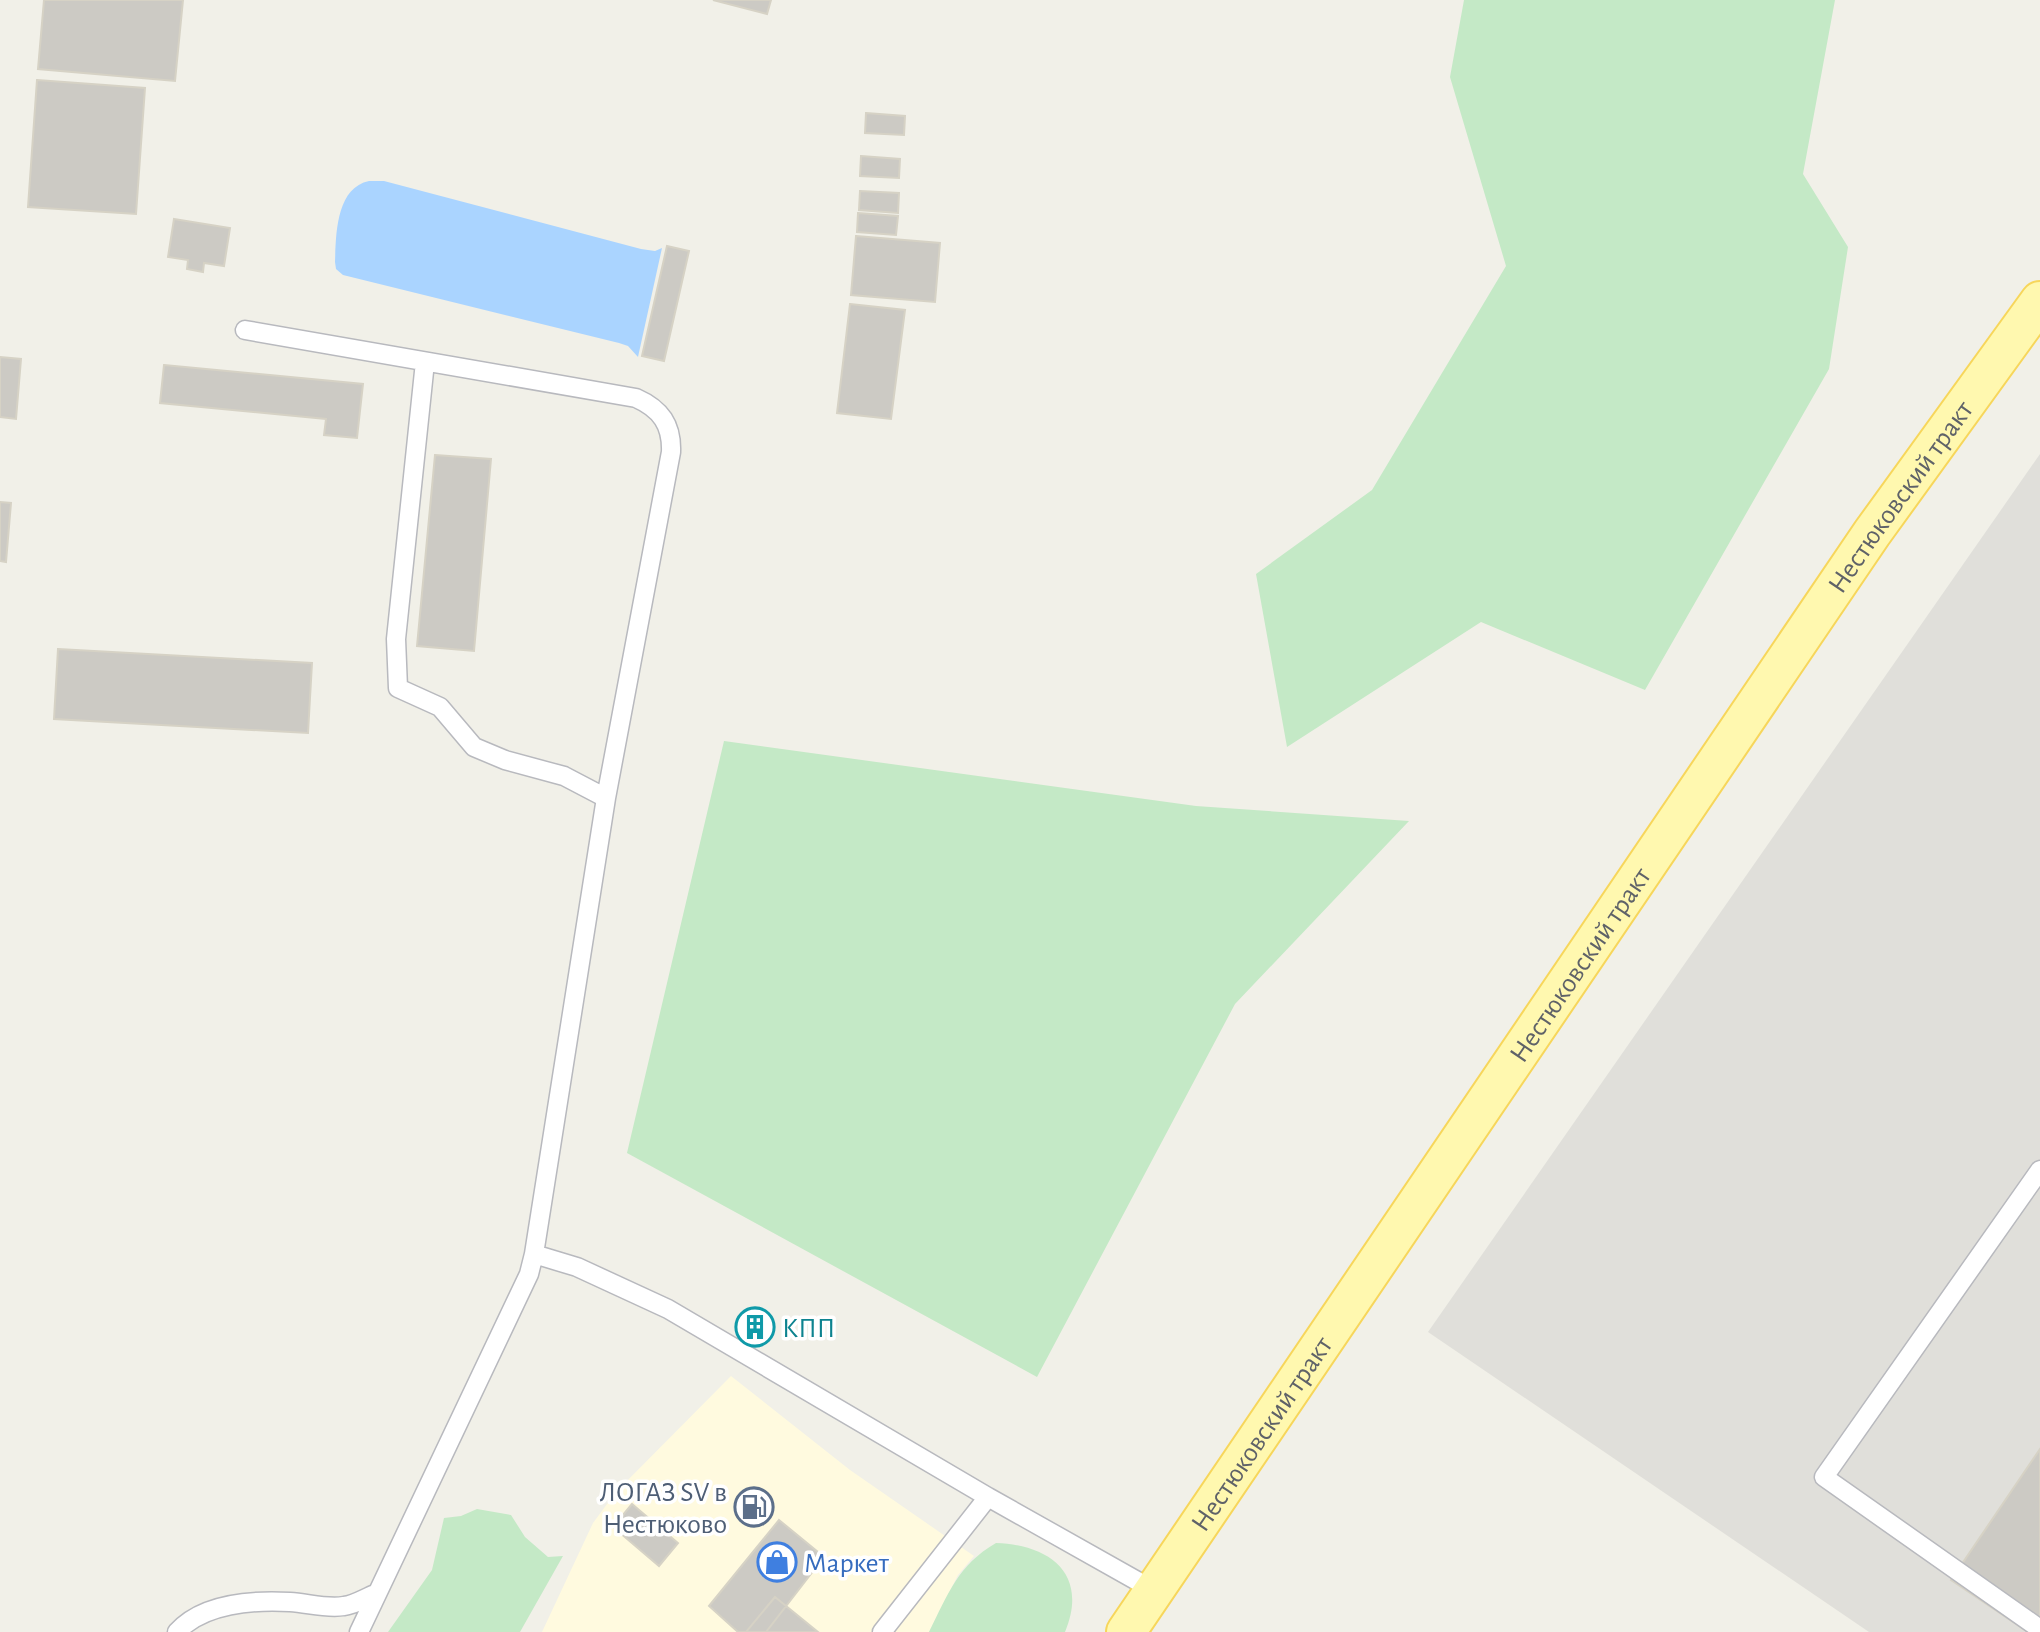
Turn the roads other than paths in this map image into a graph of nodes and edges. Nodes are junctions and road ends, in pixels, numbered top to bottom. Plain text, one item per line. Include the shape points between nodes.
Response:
1 (2040, 301) edge
2 (245, 330) dead end
3 (425, 362) junction
4 (606, 798) junction
5 (2040, 1170) edge
6 (534, 1254) junction
7 (988, 1497) junction
8 (1155, 1591) junction
9 (375, 1594) junction
10 (2040, 1629) edge
11 (177, 1632) edge
12 (359, 1632) edge
13 (882, 1632) edge
14 (1126, 1632) edge

1 - 8 main road, Нестюковский тракт via 1872,533
2 - 3 lane
3 - 4 lane via 396,639 398,688 440,707 474,747 564,776
3 - 4 lane via 636,398 650,404 667,423 671,452
4 - 6 lane
5 - 10 lane via 1824,1477
6 - 7 lane via 577,1267 668,1309
6 - 9 lane via 529,1274
7 - 8 lane
7 - 13 lane
8 - 14 main road, Нестюковский тракт
9 - 11 lane via 346,1606 292,1602 233,1605 203,1614
9 - 12 lane

